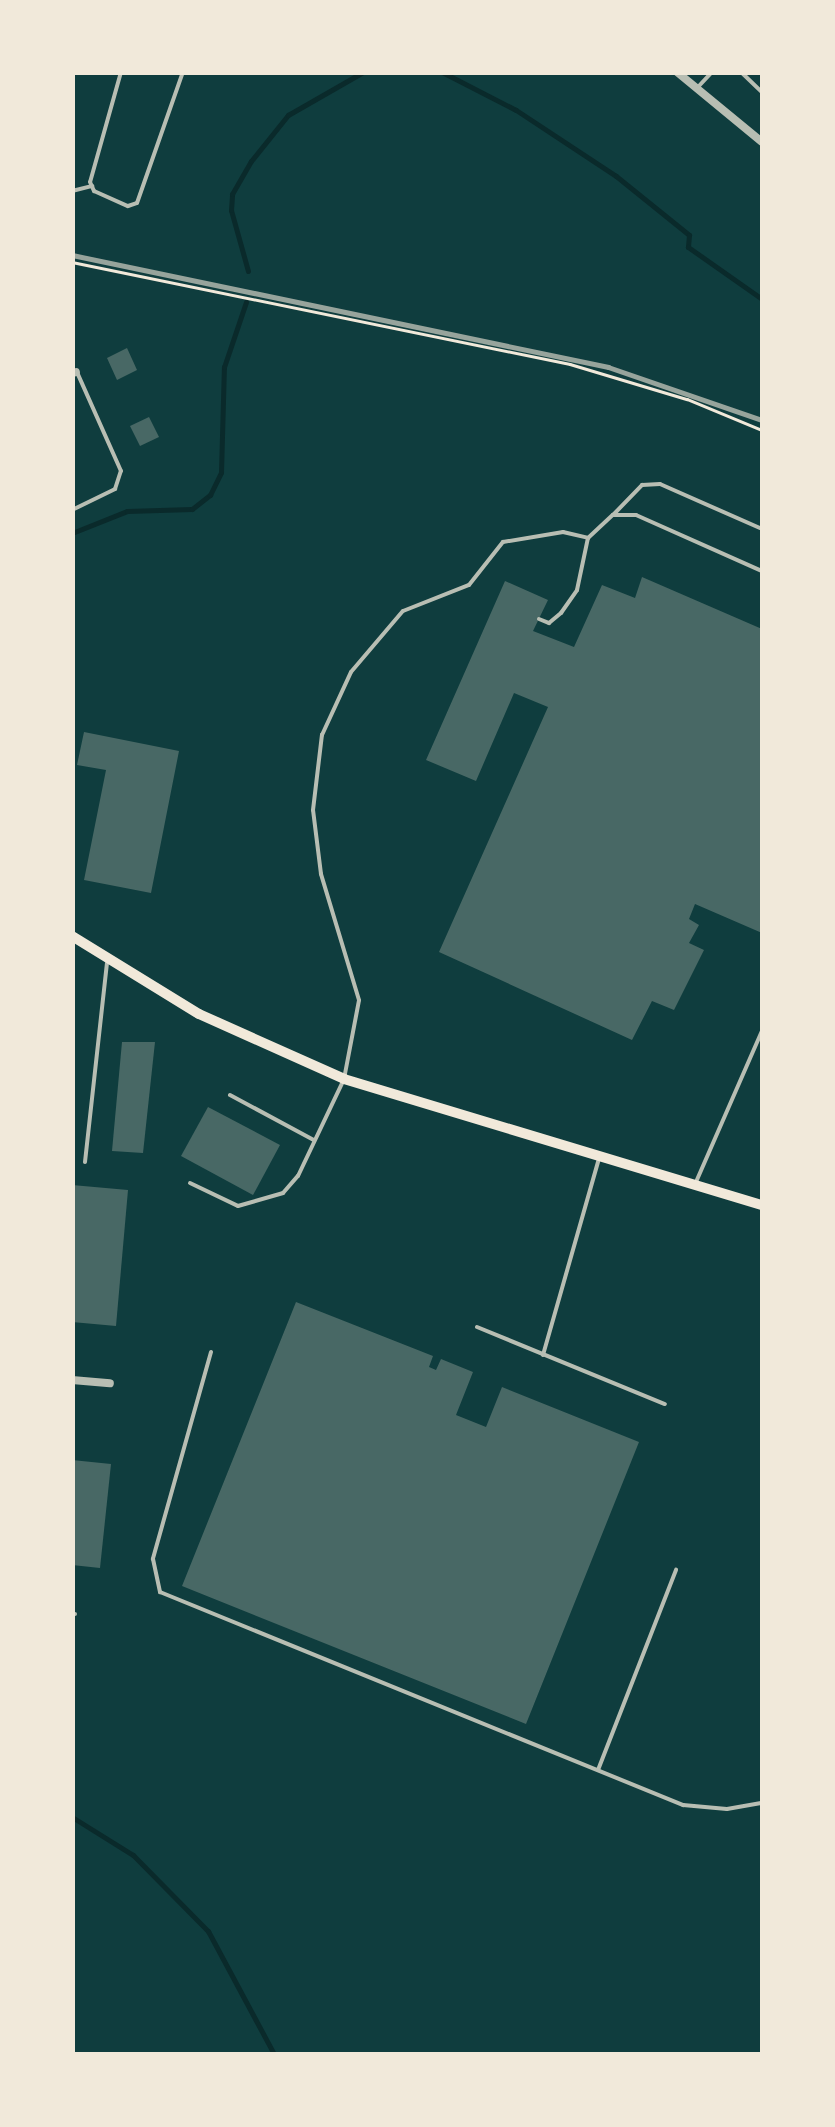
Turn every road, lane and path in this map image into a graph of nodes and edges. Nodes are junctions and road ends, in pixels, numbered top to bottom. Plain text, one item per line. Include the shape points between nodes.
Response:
1 (121, 72) edge
2 (183, 72) edge
3 (677, 72) edge
4 (712, 72) edge
5 (741, 72) edge
6 (695, 90) junction
7 (762, 92) edge
8 (762, 142) edge
9 (92, 186) junction
10 (72, 191) edge
11 (72, 262) edge
12 (74, 372) edge
13 (762, 430) edge
14 (72, 510) edge
15 (613, 515) junction
16 (762, 530) edge
17 (588, 538) junction
18 (762, 571) edge
19 (539, 619) dead end
20 (72, 936) edge
21 (108, 958) junction
22 (762, 1031) edge
23 (760, 1042) edge
24 (344, 1079) junction
25 (230, 1096) dead end
26 (314, 1140) junction
27 (600, 1155) junction
28 (86, 1162) dead end
29 (190, 1182) dead end
30 (695, 1184) junction
31 (762, 1205) edge
32 (477, 1327) dead end
33 (211, 1352) dead end
34 (543, 1354) junction
35 (72, 1380) edge
36 (110, 1383) dead end
37 (664, 1404) dead end
38 (676, 1570) dead end
39 (598, 1770) junction
40 (762, 1803) edge

1 - 9 lane
2 - 9 lane via 137,203 110,200
3 - 6 street
4 - 6 lane
5 - 7 lane
6 - 8 street
9 - 10 lane
11 - 13 path via 570,364
12 - 14 lane via 118,460 120,481
15 - 16 lane via 642,485 660,484
15 - 17 lane
15 - 18 lane via 636,514
17 - 19 lane via 577,590 549,623
17 - 24 lane via 563,532 503,542 469,585 403,612 351,672 337,700 322,735 314,810 321,874 359,1000
20 - 21 main road
21 - 24 main road via 251,1041
21 - 28 lane
22 - 23 lane
23 - 30 lane
24 - 26 lane
24 - 27 main road
25 - 26 lane
26 - 29 lane via 298,1176 263,1204 238,1206
27 - 30 main road
27 - 34 lane
30 - 31 main road
32 - 34 lane
33 - 39 lane via 153,1559 160,1592
34 - 37 lane
35 - 36 street
38 - 39 lane
39 - 40 lane via 683,1805 728,1809

